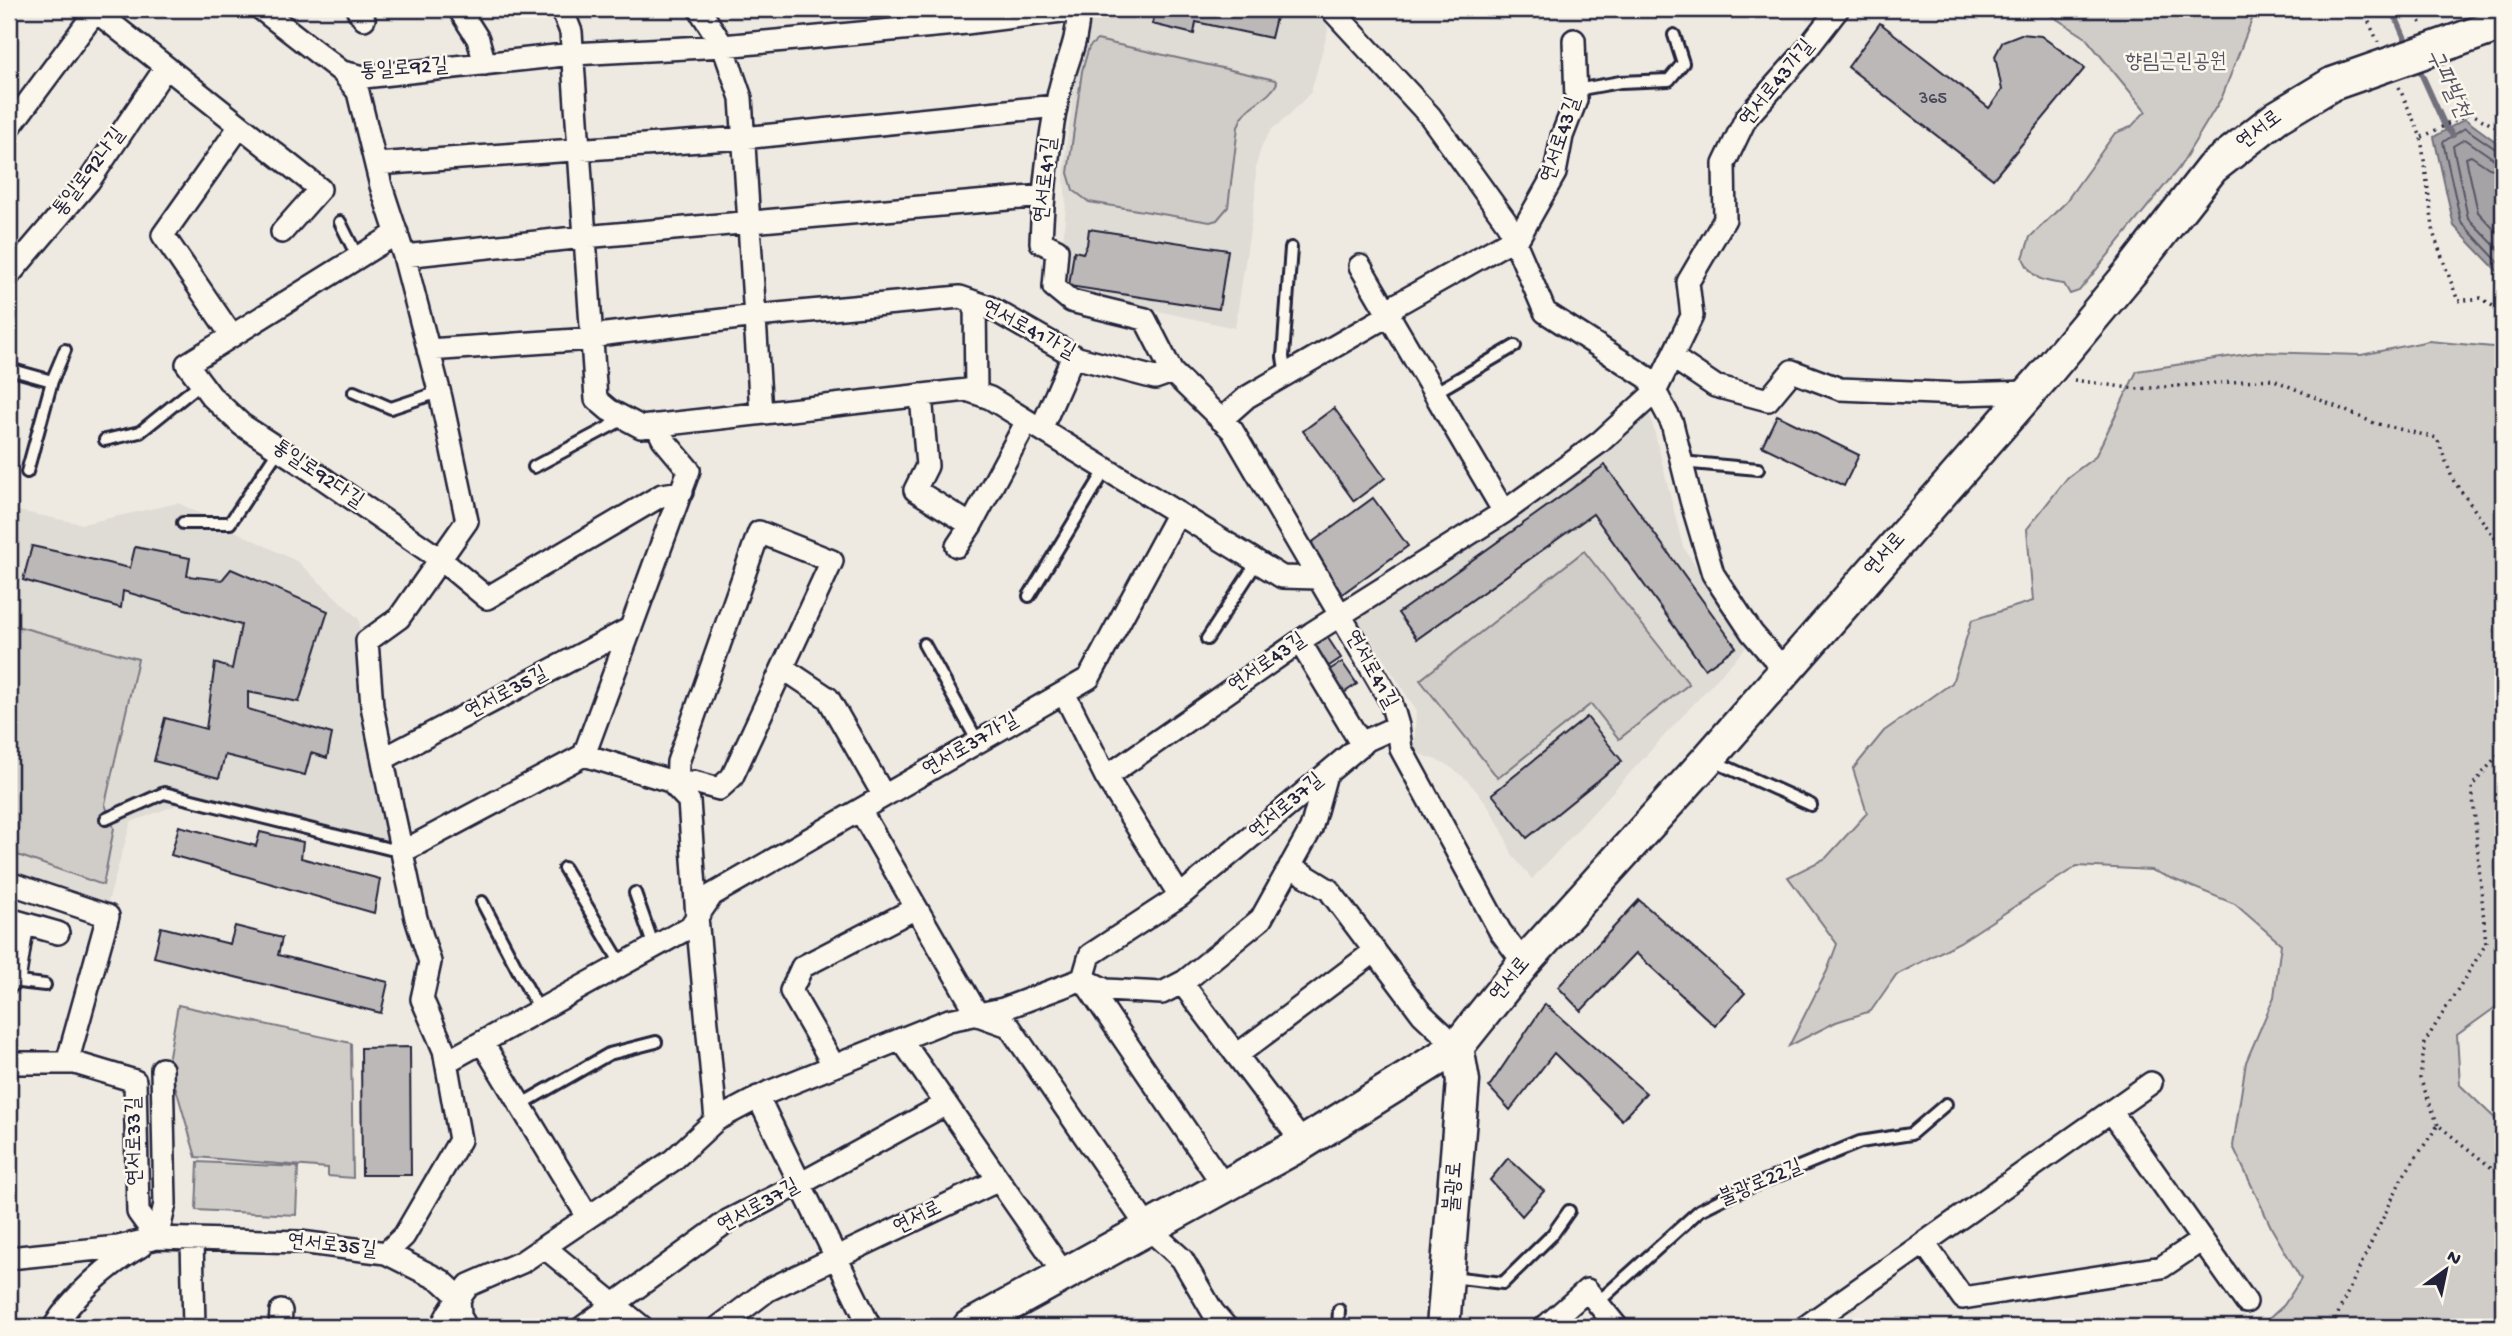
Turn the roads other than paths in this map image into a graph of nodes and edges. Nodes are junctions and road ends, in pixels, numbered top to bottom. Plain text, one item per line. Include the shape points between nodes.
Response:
1 (261, 9) edge
2 (459, 9) edge
3 (562, 9) edge
4 (699, 9) edge
5 (1331, 9) edge
6 (1838, 9) edge
7 (95, 10) edge
8 (2503, 24) edge
9 (1674, 35) dead end
10 (1574, 40) dead end
11 (723, 47) junction
12 (573, 54) junction
13 (485, 64) junction
14 (166, 67) junction
15 (342, 72) junction
16 (1576, 90) junction
17 (1056, 106) junction
18 (240, 126) junction
19 (9, 128) edge
20 (743, 138) junction
21 (579, 149) junction
22 (376, 164) junction
23 (1043, 196) junction
24 (340, 222) dead end
25 (749, 224) junction
26 (282, 232) dead end
27 (397, 233) junction
28 (584, 237) junction
29 (1513, 239) junction
30 (1291, 248) dead end
31 (404, 256) junction
32 (358, 258) junction
33 (1360, 266) dead end
34 (9, 275) edge
35 (975, 302) junction
36 (1389, 315) junction
37 (756, 316) junction
38 (232, 336) junction
39 (591, 339) junction
40 (1515, 346) dead end
41 (65, 350) dead end
42 (428, 350) junction
43 (1073, 356) junction
44 (1672, 357) junction
45 (9, 369) edge
46 (1172, 372) junction
47 (1286, 376) junction
48 (52, 381) junction
49 (201, 383) junction
50 (2036, 384) junction
51 (354, 392) dead end
52 (439, 392) junction
53 (1655, 392) junction
54 (976, 393) junction
55 (1434, 393) junction
56 (921, 395) junction
57 (761, 413) junction
58 (625, 418) junction
59 (1222, 420) junction
60 (656, 425) junction
61 (1034, 425) junction
62 (105, 440) dead end
63 (279, 449) junction
64 (1681, 462) junction
65 (534, 467) dead end
66 (1106, 469) junction
67 (1758, 469) dead end
68 (27, 472) dead end
69 (682, 492) junction
70 (1504, 512) junction
71 (1178, 513) junction
72 (183, 523) dead end
73 (971, 524) junction
74 (957, 547) dead end
75 (440, 559) junction
76 (1257, 562) junction
77 (1317, 578) junction
78 (1029, 596) dead end
79 (1340, 617) junction
80 (631, 628) junction
81 (1208, 639) dead end
82 (1300, 642) junction
83 (924, 644) dead end
84 (783, 668) junction
85 (1784, 670) junction
86 (1064, 693) junction
87 (1398, 726) junction
88 (978, 742) junction
89 (1362, 744) junction
90 (584, 755) junction
91 (383, 759) junction
92 (1708, 759) junction
93 (1326, 775) junction
94 (1106, 776) junction
95 (677, 788) junction
96 (884, 796) junction
97 (1811, 805) dead end
98 (860, 810) junction
99 (106, 820) dead end
100 (402, 852) junction
101 (1290, 866) junction
102 (564, 868) dead end
103 (9, 883) edge
104 (635, 893) dead end
105 (1180, 896) junction
106 (482, 902) dead end
107 (916, 908) junction
108 (697, 916) junction
109 (16, 921) edge
110 (58, 933) dead end
111 (654, 947) junction
112 (1375, 951) junction
113 (1524, 963) junction
114 (622, 965) junction
115 (1083, 979) junction
116 (9, 982) edge
117 (1182, 983) junction
118 (46, 985) dead end
119 (539, 1010) junction
120 (978, 1014) junction
121 (901, 1039) junction
122 (482, 1042) junction
123 (656, 1042) dead end
124 (1457, 1047) junction
125 (1237, 1055) junction
126 (446, 1062) junction
127 (9, 1063) edge
128 (68, 1063) junction
129 (834, 1066) junction
130 (162, 1069) dead end
131 (2151, 1083) dead end
132 (758, 1097) junction
133 (946, 1104) junction
134 (1945, 1104) dead end
135 (520, 1105) junction
136 (2111, 1111) junction
137 (716, 1120) junction
138 (1303, 1143) junction
139 (999, 1180) junction
140 (800, 1184) junction
141 (1224, 1186) junction
142 (1569, 1212) dead end
143 (588, 1217) junction
144 (1148, 1228) junction
145 (157, 1238) junction
146 (192, 1240) junction
147 (2202, 1240) junction
148 (1924, 1244) junction
149 (544, 1247) junction
150 (386, 1253) junction
151 (9, 1258) edge
152 (837, 1258) junction
153 (1064, 1274) junction
154 (1448, 1277) junction
155 (459, 1297) junction
156 (2246, 1302) dead end
157 (1597, 1303) junction
158 (615, 1305) junction
159 (1339, 1310) dead end
160 (54, 1327) edge
161 (194, 1327) edge
162 (441, 1327) edge
163 (466, 1327) edge
164 (583, 1327) edge
165 (642, 1327) edge
166 (719, 1327) edge
167 (870, 1327) edge
168 (968, 1327) edge
169 (1226, 1327) edge
170 (1338, 1327) edge
171 (1443, 1327) edge
172 (1545, 1327) edge
173 (1616, 1327) edge
174 (1805, 1327) edge

1 - 15 street, 통일로92길
2 - 13 street via 478,39
3 - 12 street via 572,32
4 - 11 street
5 - 29 street via 1430,117 1507,223
6 - 44 street, 연서로43가길 via 1746,118 1724,164 1725,219 1688,282 1692,316
7 - 14 street
7 - 19 street
8 - 50 main road, 연서로, bridge via 2332,84 2277,117 2211,169
9 - 16 lane, 연서로43길 via 1683,63 1669,80
10 - 16 street
11 - 12 street, 통일로92길
11 - 17 street, 연서로41길 via 1078,9 1079,29
11 - 20 street via 741,98
12 - 13 street, 통일로92길
12 - 21 street
13 - 15 street, 통일로92길 via 364,77
14 - 18 street
14 - 34 street, 통일로92나길 via 89,181
15 - 22 street via 358,92
16 - 29 street, 연서로43길 via 1555,173 1520,235
17 - 20 street
17 - 23 street, 연서로41길
18 - 26 street via 320,189
18 - 38 street via 163,235
20 - 21 street
20 - 25 street
21 - 22 street
21 - 28 street
22 - 27 street
23 - 25 street
23 - 46 street, 연서로41길 via 1041,242 1057,250 1054,287 1070,301 1144,318
24 - 32 lane
25 - 28 street
25 - 37 street
27 - 31 street
27 - 32 street
28 - 31 street
28 - 39 street
29 - 36 street, 연서로43길 via 1396,305
29 - 53 street via 1545,312 1648,379
30 - 47 lane via 1283,357
31 - 42 street
32 - 38 street
33 - 36 street
35 - 37 street, 연서로41가길 via 960,297
35 - 43 street, 연서로41가길
35 - 54 street
36 - 47 street, 연서로43길
36 - 55 street
37 - 39 street, 연서로41가길
37 - 57 street
38 - 49 street via 187,364
39 - 42 street
39 - 58 street via 596,400
40 - 55 lane
41 - 48 lane
42 - 52 street
43 - 46 street, 연서로41가길 via 1155,378
43 - 61 street
44 - 50 street via 1715,386 1768,400 1792,371 1840,389 1959,394
44 - 53 street, 연서로43가길
45 - 48 lane
46 - 59 street, 연서로41길
47 - 59 street via 1247,397
48 - 68 lane
49 - 62 lane via 140,432
49 - 63 street, 통일로92다길 via 242,425
50 - 85 main road, 연서로
51 - 52 lane via 391,408
52 - 75 street via 467,521
53 - 64 street via 1672,423
53 - 70 street, 연서로43길 via 1600,442
54 - 56 street
54 - 61 street
55 - 70 street
56 - 57 street
56 - 73 street via 927,466 915,490
57 - 60 street
58 - 60 street via 641,427
58 - 65 lane
59 - 77 street, 연서로41길
60 - 69 street via 689,470
61 - 66 street
61 - 73 street
63 - 72 lane via 230,523
63 - 75 street, 통일로92다길
64 - 67 lane
64 - 85 street via 1713,574 1752,633
66 - 71 street
66 - 78 lane
69 - 75 street, 통일로92다길 via 662,495 487,598
69 - 80 street
70 - 79 street, 연서로43길
71 - 76 street
71 - 86 street, 연서로37가길 via 1089,678
73 - 74 street
75 - 91 street, 연서로35길 via 399,618 367,641
76 - 77 street via 1282,577
76 - 81 lane
77 - 79 street, 연서로41길
79 - 82 street, 연서로43길
79 - 87 street, 연서로41길 via 1391,702
80 - 90 street
80 - 91 street, 연서로35길
82 - 89 street
82 - 94 street, 연서로43길
83 - 88 lane
84 - 95 street via 732,778 719,789 694,782
84 - 95 street via 832,561 758,532 678,762
84 - 96 street via 828,698
85 - 92 main road, 연서로
86 - 88 street, 연서로37가길
86 - 94 street
87 - 89 street, 연서로37길
87 - 113 street, 연서로41길 via 1401,748 1500,931
88 - 96 street, 연서로37가길
89 - 93 street, 연서로37길
90 - 95 street via 670,781
90 - 100 street
91 - 100 street, 연서로35길
92 - 97 lane
92 - 113 main road, 연서로
93 - 101 street via 1311,829
93 - 105 street, 연서로37길
94 - 105 street
95 - 108 street via 689,801
96 - 98 street, 연서로37가길
98 - 107 street
98 - 108 street, 연서로37가길 via 712,895
99 - 100 lane via 164,793
100 - 126 street, 연서로35길 via 430,962 422,999
101 - 112 street via 1329,890
101 - 117 street via 1261,919
102 - 114 lane
103 - 128 street via 108,916
104 - 111 lane
105 - 115 street, 연서로37길 via 1090,955
106 - 119 lane
107 - 120 street
107 - 129 street via 802,967 791,991
108 - 111 street, 연서로37가길 via 690,927
108 - 137 street
109 - 110 street
109 - 116 street via 15,975
111 - 114 street, 연서로37가길
112 - 124 street via 1422,1014
112 - 125 street
113 - 124 main road, 연서로
114 - 119 street, 연서로37가길
115 - 117 street via 1106,990 1163,993
115 - 120 street
115 - 141 street
116 - 118 lane
117 - 125 street
119 - 122 street
120 - 121 street
120 - 144 street via 1009,1026
121 - 129 street
121 - 133 street
122 - 126 street
122 - 135 street
123 - 135 lane via 609,1054
124 - 138 main road, 연서로
124 - 154 main road, 불광로 via 1463,1080
125 - 138 street
126 - 150 street, 연서로35길 via 460,1140 404,1236
127 - 128 street, 연서로33길
128 - 145 street, 연서로33길 via 135,1081 138,1212
129 - 132 street
130 - 145 street, 연서로33길 via 164,1204
131 - 136 street
132 - 137 street
132 - 140 street
133 - 139 street
133 - 140 street, 연서로37길
134 - 157 lane, 불광로22길 via 1911,1134 1860,1142 1700,1210
135 - 143 street
136 - 147 street
136 - 148 street
137 - 143 street via 673,1160
138 - 141 main road, 연서로
139 - 152 street, 연서로
139 - 153 street
140 - 152 street
140 - 158 street, 연서로37길 via 729,1220
141 - 144 main road, 연서로
142 - 154 lane via 1503,1283
143 - 149 street
144 - 153 main road, 연서로
144 - 169 street via 1182,1259
145 - 146 street
145 - 151 street via 118,1247
145 - 160 street via 127,1254 95,1281 66,1308
146 - 150 street, 연서로35길 via 300,1242
146 - 161 street
147 - 148 street via 2162,1267 1963,1298
147 - 156 street
148 - 174 street
149 - 155 street via 522,1262 468,1285
149 - 158 street
150 - 155 street via 442,1281
152 - 166 street, 연서로 via 768,1290
152 - 167 street
153 - 168 main road, 연서로
154 - 171 main road, 불광로
155 - 162 street
155 - 163 street
157 - 172 street via 1587,1290
157 - 173 street
158 - 164 street, 연서로37길
158 - 165 street
159 - 170 lane

